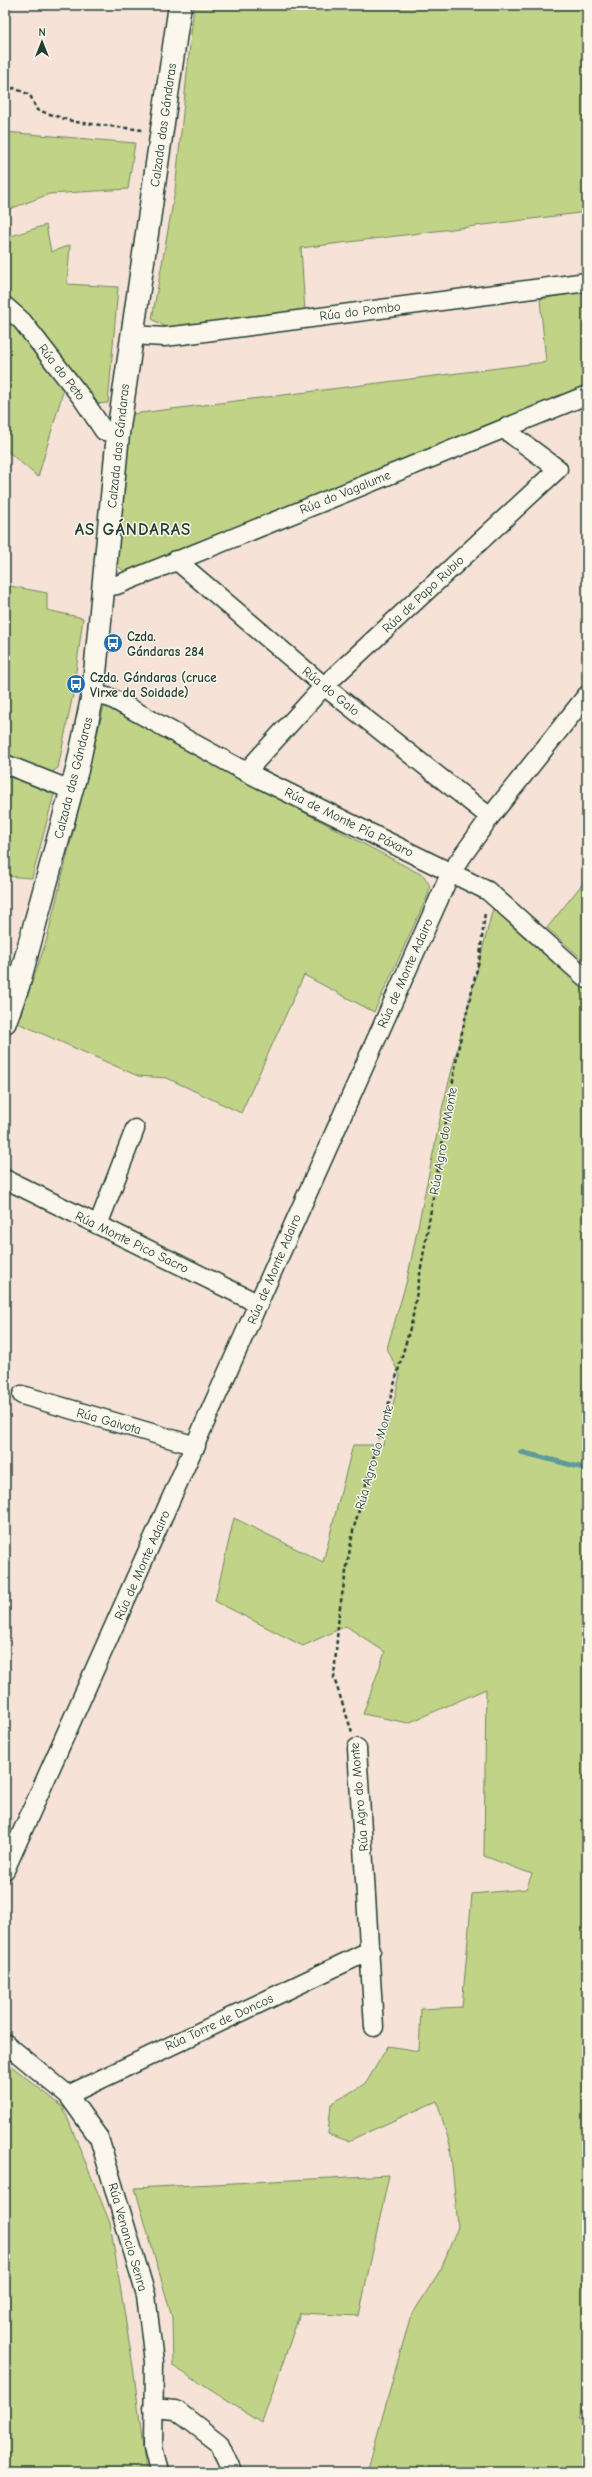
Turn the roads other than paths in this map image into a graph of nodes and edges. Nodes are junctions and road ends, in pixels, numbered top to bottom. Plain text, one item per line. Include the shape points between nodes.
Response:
1 (180, 5) edge
2 (587, 282) edge
3 (5, 306) edge
4 (133, 335) junction
5 (587, 395) edge
6 (504, 429) junction
7 (118, 434) junction
8 (176, 560) junction
9 (103, 586) junction
10 (324, 686) junction
11 (92, 694) junction
12 (587, 695) edge
13 (5, 764) edge
14 (246, 772) junction
15 (71, 790) junction
16 (490, 817) junction
17 (451, 872) junction
18 (587, 979) edge
19 (5, 1022) edge
20 (135, 1129) dead end
21 (5, 1179) edge
22 (98, 1225) junction
23 (259, 1304) junction
24 (22, 1396) dead end
25 (196, 1446) junction
26 (357, 1748) road end
27 (5, 1870) edge
28 (371, 1950) junction
29 (374, 2027) dead end
30 (5, 2043) edge
31 (68, 2095) junction
32 (153, 2408) junction
33 (159, 2472) edge
34 (232, 2472) edge

1 - 4 main road, Calzada das Gándaras
2 - 4 street, Rúa do Pombo via 182,335
3 - 7 street, Rúa do Peto via 22,321 82,398 104,431
4 - 7 main road, Calzada das Gándaras
5 - 6 street, Rúa do Vagalume
6 - 8 street, Rúa do Vagalume
6 - 10 street, Rúa de Papo Rubio via 558,469
7 - 9 main road, Calzada das Gándaras
8 - 9 street, Rúa do Vagalume via 117,585
8 - 10 street, Rúa do Galo
9 - 11 main road, Calzada das Gándaras
10 - 14 street, Rúa de Papo Rubio
10 - 16 street, Rúa do Galo
11 - 14 street, Rúa de Monte Pía Páxaro via 111,698
11 - 15 main road, Calzada das Gándaras
12 - 16 street, Rúa de Monte Adairo
13 - 15 street
14 - 17 street, Rúa de Monte Pía Páxaro
15 - 19 main road, Calzada das Gándaras via 18,986
16 - 17 street, Rúa de Monte Adairo
17 - 18 street, Rúa de Monte Pía Páxaro via 488,891
17 - 23 street, Rúa de Monte Adairo
20 - 22 street
21 - 22 street, Rúa Monte Pico Sacro
22 - 23 street, Rúa Monte Pico Sacro
23 - 25 street, Rúa de Monte Adairo
24 - 25 street, Rúa Gaivota
25 - 27 street, Rúa de Monte Adairo
26 - 28 street, Rúa Agro do Monte
28 - 29 street, Rúa Agro do Monte
28 - 31 street, Rúa Torre de Doncos
30 - 31 street, Rúa Venancio Senra
31 - 32 street, Rúa Venancio Senra via 99,2138 146,2295 154,2362
32 - 33 street, Rúa Venancio Senra via 153,2447
32 - 34 street via 176,2410 219,2444

